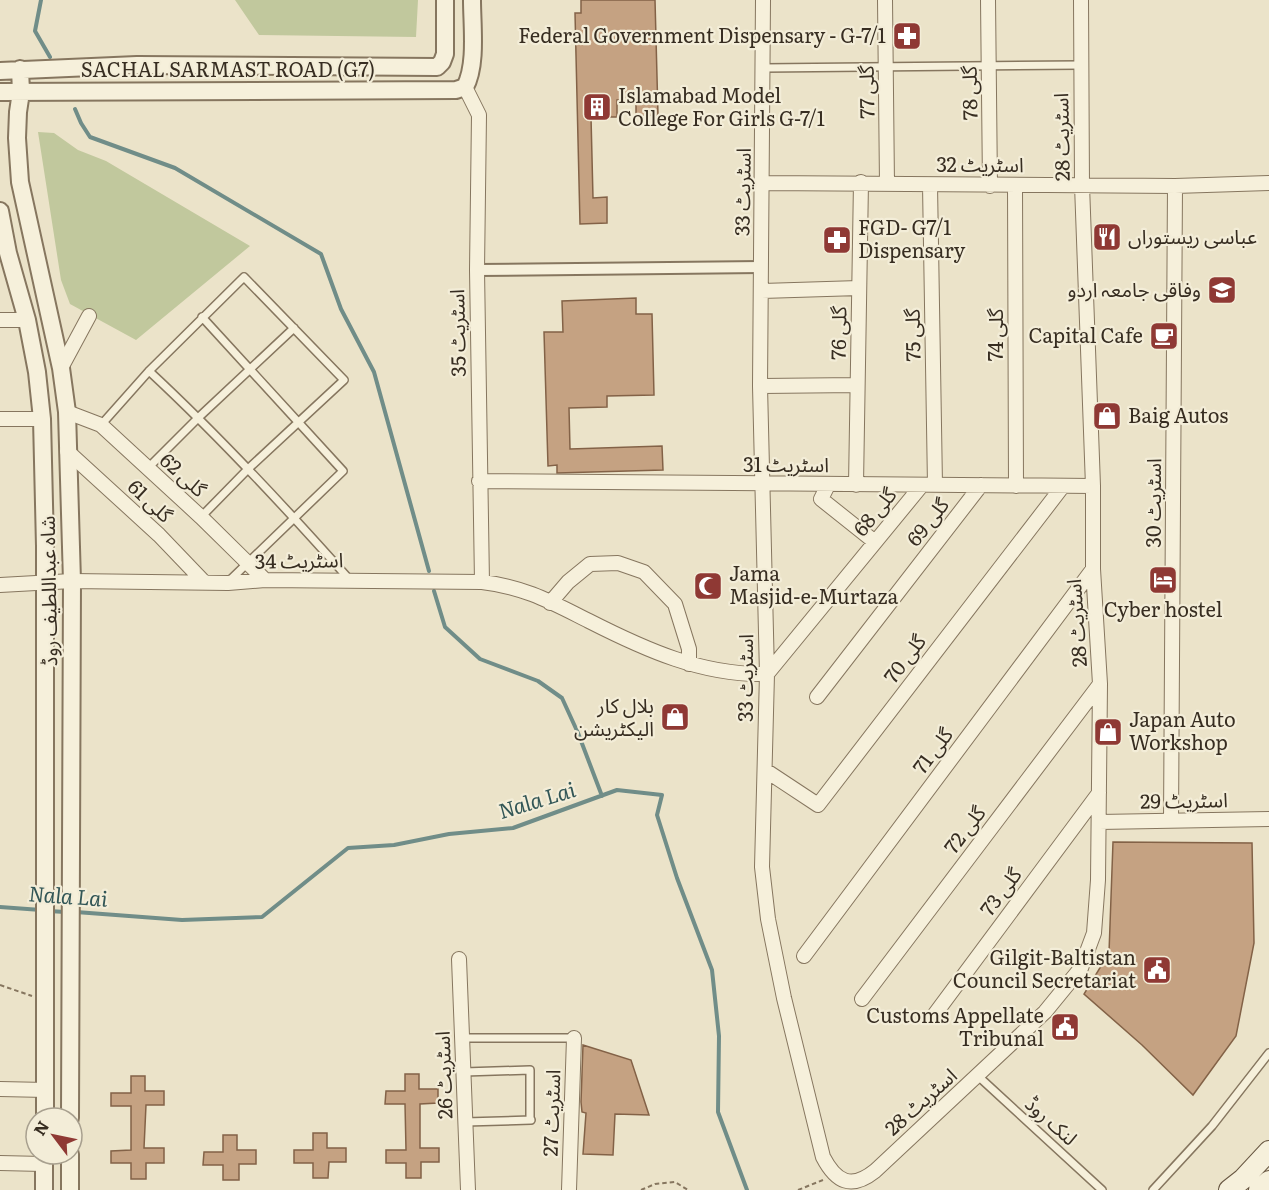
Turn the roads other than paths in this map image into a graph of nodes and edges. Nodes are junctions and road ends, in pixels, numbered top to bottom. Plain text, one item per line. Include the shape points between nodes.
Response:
1 (445, 0) edge
2 (472, 0) edge
3 (763, 0) edge
4 (885, 0) edge
5 (988, 0) edge
6 (1081, 0) edge
7 (1080, 65) junction
8 (268, 66) junction
9 (989, 66) junction
10 (886, 67) junction
11 (764, 68) junction
12 (20, 69) junction
13 (0, 71) edge
14 (460, 89) junction
15 (268, 91) junction
16 (0, 92) edge
17 (21, 92) junction
18 (861, 182) junction
19 (762, 183) junction
20 (1269, 183) edge
21 (887, 184) junction
22 (930, 184) junction
23 (1082, 184) junction
24 (1015, 185) junction
25 (990, 186) junction
26 (1175, 186) junction
27 (0, 211) edge
28 (761, 267) junction
29 (477, 270) junction
30 (859, 288) junction
31 (761, 291) junction
32 (89, 316) dead end
33 (202, 317) junction
34 (27, 320) junction
35 (0, 321) edge
36 (294, 328) junction
37 (61, 368) junction
38 (251, 369) junction
39 (149, 371) junction
40 (858, 385) junction
41 (760, 386) junction
42 (67, 412) junction
43 (199, 417) junction
44 (0, 419) edge
45 (42, 419) junction
46 (299, 422) junction
47 (101, 425) junction
48 (67, 451) junction
49 (147, 469) junction
50 (248, 469) junction
51 (479, 481) junction
52 (762, 484) junction
53 (828, 485) junction
54 (856, 485) junction
55 (928, 485) junction
56 (981, 485) junction
57 (1016, 486) junction
58 (1063, 486) junction
59 (1092, 486) junction
60 (201, 517) junction
61 (295, 519) junction
62 (875, 542) junction
63 (247, 564) junction
64 (1093, 569) junction
65 (349, 579) junction
66 (265, 580) junction
67 (72, 581) junction
68 (482, 582) junction
69 (45, 583) junction
70 (205, 583) junction
71 (228, 583) junction
72 (0, 585) edge
73 (550, 603) junction
74 (689, 664) junction
75 (767, 674) junction
76 (1100, 684) junction
77 (817, 697) dead end
78 (765, 770) junction
79 (1099, 794) junction
80 (1269, 819) edge
81 (1171, 821) junction
82 (1099, 822) junction
83 (804, 956) dead end
84 (459, 959) dead end
85 (862, 999) dead end
86 (935, 1014) dead end
87 (462, 1038) junction
88 (574, 1038) joint
89 (1269, 1053) edge
90 (464, 1072) junction
91 (978, 1076) junction
92 (0, 1089) edge
93 (46, 1090) junction
94 (45, 1106) edge
95 (70, 1106) edge
96 (465, 1122) junction
97 (1269, 1151) edge
98 (886, 1160) joint
99 (24, 1161) edge
100 (0, 1163) edge
101 (43, 1166) edge
102 (70, 1166) edge
103 (1269, 1181) edge
104 (44, 1190) edge
105 (70, 1190) edge
106 (468, 1190) edge
107 (569, 1190) edge
108 (1102, 1190) edge
109 (1153, 1190) edge
110 (1229, 1190) edge
111 (1259, 1190) edge

1 - 8 street, SACHAL SARMAST ROAD (G7) via 444,54 437,67
2 - 14 street via 472,65 470,79
3 - 11 street, اسٹریٹ 33
4 - 10 street, گلی 77
5 - 9 street, گلی 78
6 - 7 street, اسٹریٹ 28
7 - 9 lane
7 - 23 street, اسٹریٹ 28
8 - 12 street, SACHAL SARMAST ROAD (G7) via 137,64
8 - 15 street
9 - 10 lane
9 - 25 street, گلی 78
10 - 11 lane
10 - 21 street, گلی 77
11 - 19 street, اسٹریٹ 33
12 - 13 street, SACHAL SARMAST ROAD (G7)
12 - 17 street, شاہ عبداللطیف روڈ
14 - 15 street, SACHAL SARMAST ROAD (G7)
14 - 29 street, اسٹریٹ 35 via 479,115
15 - 17 street, SACHAL SARMAST ROAD (G7)
16 - 17 street, SACHAL SARMAST ROAD (G7)
17 - 37 street, شاہ عبداللطیف روڈ via 17,138 20,182
18 - 19 street, اسٹریٹ 32
18 - 21 street, اسٹریٹ 32
18 - 30 street, گلی 76
19 - 28 street, اسٹریٹ 33
20 - 26 street, اسٹریٹ 32
21 - 22 street, اسٹریٹ 32
22 - 25 street, اسٹریٹ 32
22 - 55 street, گلی 75
23 - 24 street, اسٹریٹ 32
23 - 26 street, اسٹریٹ 32
23 - 59 street, اسٹریٹ 28
24 - 25 street, اسٹریٹ 32
24 - 57 street, گلی 74
26 - 81 street, اسٹریٹ 30
27 - 34 street, شاہ عبداللطیف روڈ
28 - 29 street
28 - 31 street, اسٹریٹ 33
29 - 51 street, اسٹریٹ 35
30 - 31 street
30 - 40 street, گلی 76
31 - 41 street, اسٹریٹ 33
32 - 37 street
33 - 36 lane via 244,278
33 - 38 lane
33 - 39 lane
34 - 35 street
34 - 45 street, شاہ عبداللطیف روڈ
36 - 38 lane
36 - 46 lane via 344,380
37 - 42 street, شاہ عبداللطیف روڈ
38 - 43 lane
38 - 46 lane
39 - 43 lane
39 - 47 lane
40 - 41 street
40 - 54 street, گلی 76
41 - 52 street, اسٹریٹ 33
42 - 47 street, گلی 62
42 - 48 street, شاہ عبداللطیف روڈ
43 - 49 lane
43 - 50 lane
44 - 45 street
45 - 69 street, شاہ عبداللطیف روڈ
46 - 50 lane
46 - 61 lane via 343,471
47 - 49 street, گلی 62
48 - 67 street, شاہ عبداللطیف روڈ
48 - 70 street, گلی 61
49 - 60 street, گلی 62
50 - 60 lane
50 - 61 lane
51 - 52 street, اسٹریٹ 31
51 - 68 street, اسٹریٹ 35
52 - 53 street, اسٹریٹ 31
52 - 75 street, اسٹریٹ 33
53 - 54 street, اسٹریٹ 31
53 - 62 street via 820,499
54 - 55 street, اسٹریٹ 31
55 - 56 street, اسٹریٹ 31
55 - 62 street, گلی 68
56 - 57 street, اسٹریٹ 31
56 - 77 street, گلی 69
57 - 58 street, اسٹریٹ 31
58 - 59 street, اسٹریٹ 31
58 - 78 street, گلی 70 via 818,805
59 - 64 street, اسٹریٹ 28
60 - 63 street, گلی 62
61 - 63 lane
61 - 65 lane
62 - 75 street, گلی 68
63 - 66 street, گلی 62
63 - 71 lane
64 - 76 street, اسٹریٹ 28
64 - 83 street, گلی 71
65 - 66 street, اسٹریٹ 34
65 - 68 street, اسٹریٹ 34
66 - 71 street, اسٹریٹ 34
67 - 69 street, اسٹریٹ 34
67 - 70 street, اسٹریٹ 34
67 - 95 street, شاہ عبداللطیف روڈ
68 - 73 street, اسٹریٹ 34 via 534,593
69 - 72 street, اسٹریٹ 34
69 - 93 street, شاہ عبداللطیف روڈ
70 - 71 street, اسٹریٹ 34
73 - 74 street, اسٹریٹ 34
73 - 74 street via 590,564 618,563 644,572 675,604 689,649
74 - 75 street, اسٹریٹ 34 via 743,675
75 - 78 street, اسٹریٹ 33
76 - 79 street, اسٹریٹ 28
76 - 85 street, گلی 72
78 - 98 street, اسٹریٹ 33 via 762,867 768,919 796,1054 823,1157 830,1171 848,1183 866,1179
79 - 82 street, اسٹریٹ 28
79 - 86 street, گلی 73
80 - 81 street, اسٹریٹ 29
81 - 82 street, اسٹریٹ 29
82 - 91 street, اسٹریٹ 28 via 1095,923 1081,968 1045,1012
84 - 87 street, اسٹریٹ 26
87 - 88 lane
87 - 90 street, اسٹریٹ 26
88 - 107 street, اسٹریٹ 27
89 - 109 lane via 1212,1126
90 - 96 street, اسٹریٹ 26
90 - 96 lane via 530,1070 531,1120
91 - 98 street, اسٹریٹ 28
91 - 108 lane, لنک روڈ
92 - 93 street
93 - 94 street, شاہ عبداللطیف روڈ
96 - 106 street, اسٹریٹ 26
97 - 110 main road
99 - 100 street
101 - 104 street
102 - 105 street
103 - 111 main road

